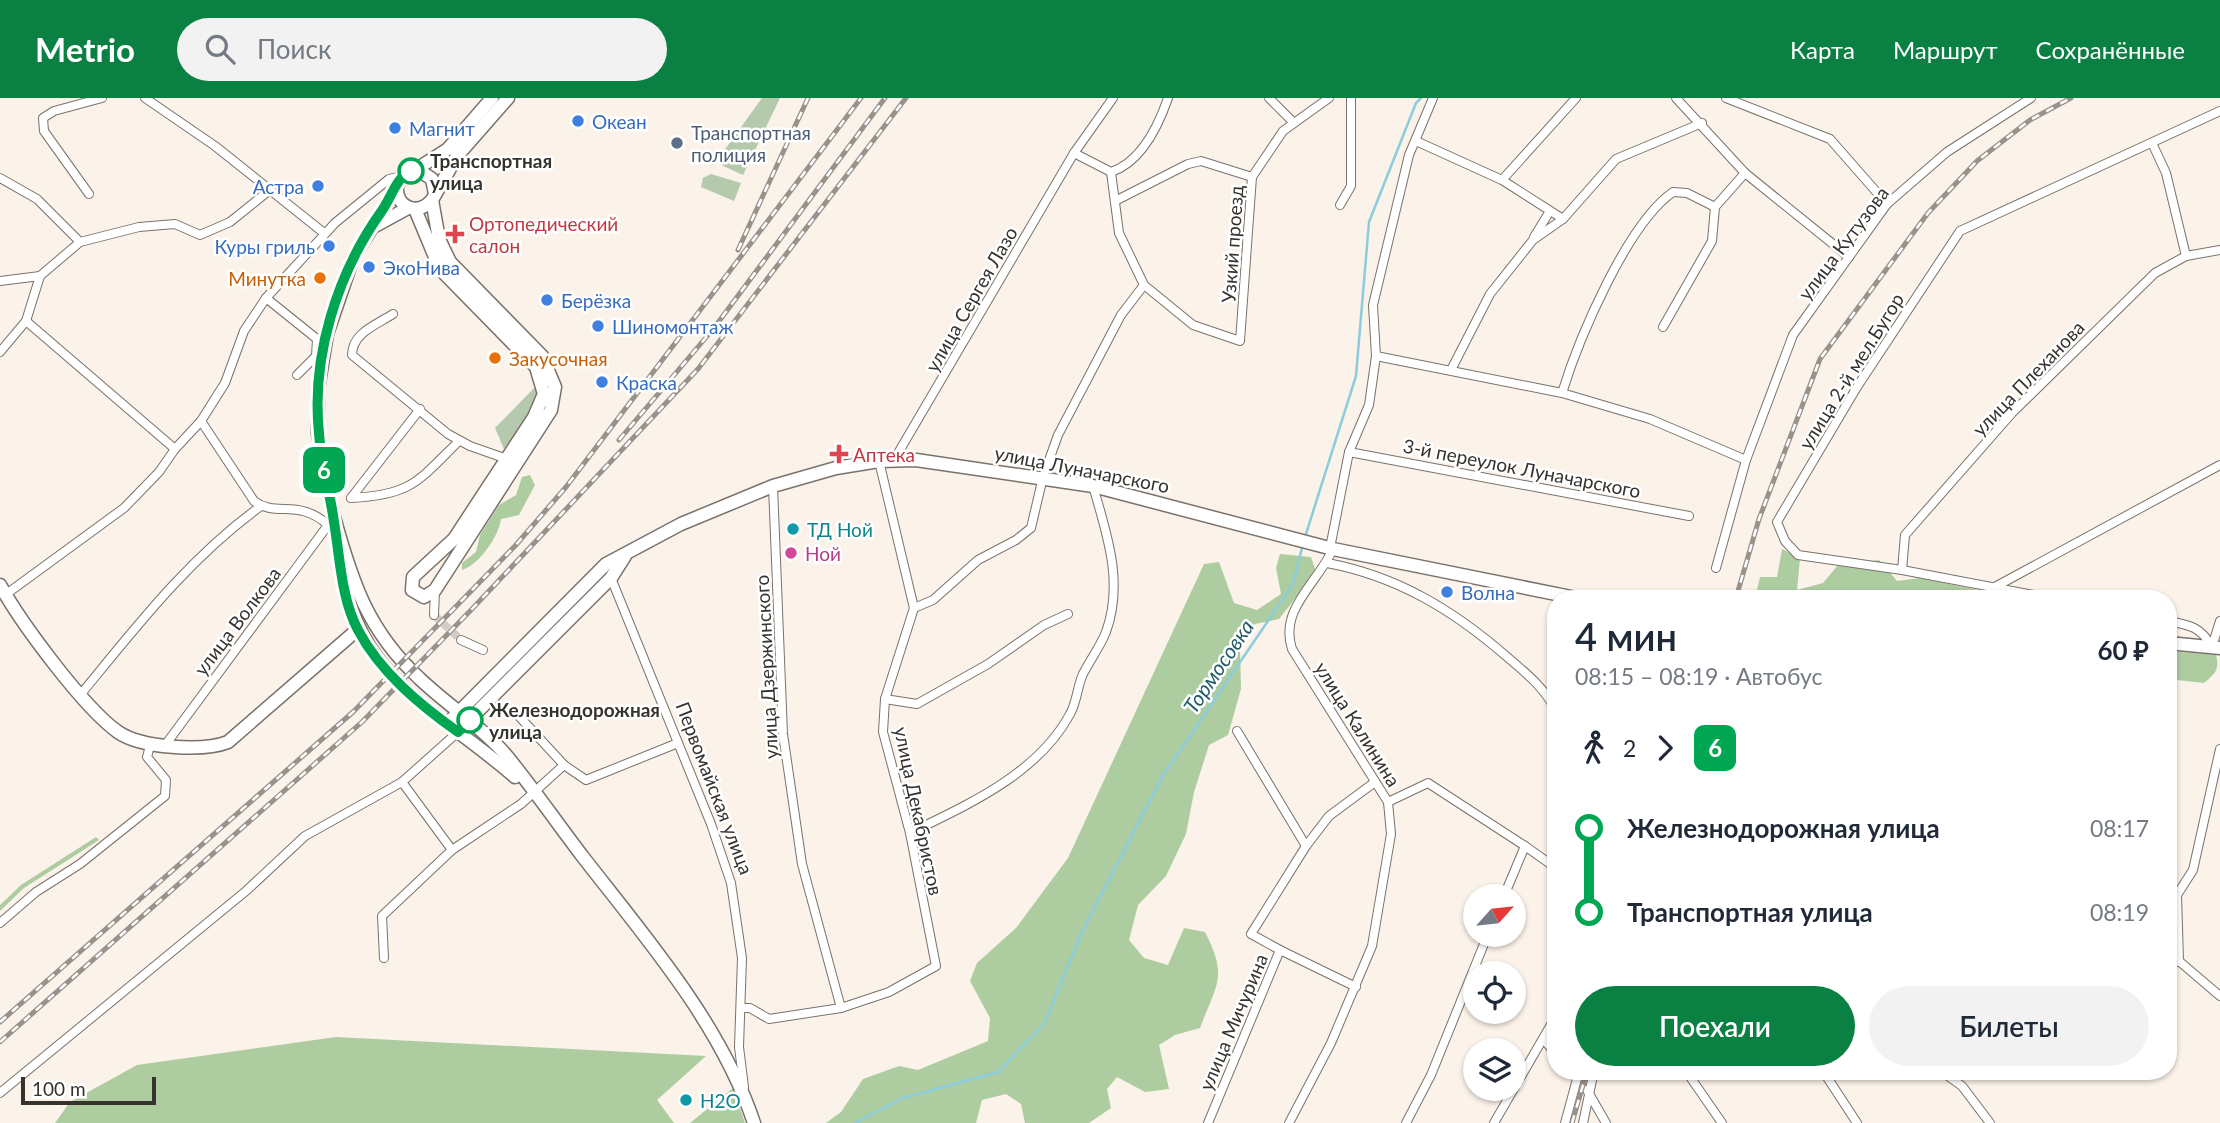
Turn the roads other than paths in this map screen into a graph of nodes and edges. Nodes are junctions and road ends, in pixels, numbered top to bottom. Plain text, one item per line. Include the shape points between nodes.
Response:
1 (102, 98) edge
2 (145, 98) edge
3 (492, 98) edge
4 (508, 98) edge
5 (1114, 98) edge
6 (1168, 98) edge
7 (1269, 98) edge
8 (1329, 98) edge
9 (1351, 98) edge
10 (1433, 98) edge
11 (1576, 98) edge
12 (1676, 98) edge
13 (1726, 98) edge
14 (2031, 98) edge
15 (2220, 111) edge
16 (1294, 123) junction
17 (1702, 123) junction
18 (1416, 141) junction
19 (2152, 143) junction
20 (1073, 153) junction
21 (415, 170) junction
22 (1111, 173) junction
23 (1745, 173) junction
24 (402, 176) junction
25 (1252, 177) junction
26 (0, 178) edge
27 (1502, 180) junction
28 (271, 189) junction
29 (396, 189) junction
30 (89, 194) dead end
31 (433, 197) junction
32 (1115, 201) junction
33 (1887, 204) junction
34 (1340, 205) dead end
35 (1715, 207) junction
36 (412, 208) junction
37 (1550, 211) junction
38 (1563, 219) junction
39 (369, 230) junction
40 (324, 233) junction
41 (1533, 240) junction
42 (79, 242) junction
43 (2220, 250) edge
44 (2186, 256) junction
45 (1849, 257) junction
46 (40, 276) junction
47 (0, 281) edge
48 (1144, 285) junction
49 (266, 298) junction
50 (393, 314) dead end
51 (26, 321) junction
52 (1663, 327) dead end
53 (0, 352) edge
54 (1376, 356) junction
55 (1451, 370) junction
56 (297, 375) dead end
57 (1563, 393) junction
58 (420, 410) junction
59 (201, 421) junction
60 (459, 441) junction
61 (175, 449) junction
62 (1349, 452) junction
63 (507, 459) junction
64 (894, 460) junction
65 (1746, 460) junction
66 (879, 461) junction
67 (2220, 465) edge
68 (1043, 478) junction
69 (773, 486) junction
70 (1093, 486) junction
71 (261, 506) junction
72 (1689, 516) dead end
73 (331, 521) junction
74 (1332, 549) junction
75 (627, 553) junction
76 (1327, 563) junction
77 (606, 565) junction
78 (1716, 568) dead end
79 (1902, 570) junction
80 (418, 573) junction
81 (611, 578) junction
82 (436, 587) junction
83 (1993, 588) junction
84 (3, 590) edge
85 (2004, 590) edge
86 (1547, 592) edge
87 (914, 608) junction
88 (1068, 614) dead end
89 (435, 615) dead end
90 (2220, 621) edge
91 (2177, 622) edge
92 (357, 630) junction
93 (461, 640) tunnel mouth
94 (2177, 644) edge
95 (2216, 648) edge
96 (483, 650) dead end
97 (1547, 692) edge
98 (81, 694) junction
99 (885, 699) junction
100 (516, 713) dead end
101 (464, 716) junction
102 (452, 728) junction
103 (1237, 731) dead end
104 (151, 742) junction
105 (678, 743) junction
106 (166, 744) junction
107 (2220, 749) edge
108 (564, 765) junction
109 (402, 782) junction
110 (1375, 782) junction
111 (533, 793) junction
112 (1388, 802) junction
113 (910, 833) junction
114 (1306, 846) junction
115 (1525, 846) junction
116 (452, 850) junction
117 (1547, 862) edge
118 (1509, 884) edge
119 (0, 923) edge
120 (1483, 947) edge
121 (1280, 950) junction
122 (384, 958) dead end
123 (2179, 961) joint
124 (1356, 987) junction
125 (2220, 996) edge
126 (741, 1008) junction
127 (841, 1008) junction
128 (1547, 1034) edge
129 (1544, 1040) junction
130 (1547, 1044) edge
131 (1577, 1080) edge
132 (1591, 1080) edge
133 (1692, 1080) edge
134 (1830, 1080) edge
135 (1954, 1080) edge
136 (1587, 1090) junction
137 (0, 1093) edge
138 (747, 1104) junction
139 (754, 1123) edge
140 (1208, 1123) edge
141 (1289, 1123) edge
142 (1406, 1123) edge
143 (1494, 1123) edge
144 (1564, 1123) edge
145 (1583, 1123) edge
146 (1606, 1123) edge
147 (1722, 1123) edge
148 (1857, 1123) edge
149 (1990, 1123) edge

1 - 30 street via 43,118 44,131
2 - 28 street
3 - 21 main road via 448,149
4 - 31 main road via 457,156
5 - 20 street, улица Сергея Лазо
6 - 22 street via 1143,149
7 - 16 street
8 - 16 street, Узкий проезд
9 - 34 street via 1351,186
10 - 18 street, улица Калинина
11 - 27 street
12 - 17 street
13 - 33 street via 1830,139
14 - 33 street, улица Кутузова via 1947,152
15 - 19 street, улица 2-й мел.Бугор
16 - 25 street, Узкий проезд via 1283,131
17 - 23 street
17 - 38 street via 1616,159
18 - 27 street
18 - 54 street, улица Калинина via 1373,305
19 - 44 street via 2166,173
19 - 79 street, улица 2-й мел.Бугор via 1960,231 1857,387 1777,522 1798,555
20 - 22 street
20 - 64 street, улица Сергея Лазо
21 - 24 main road
21 - 31 main road via 429,176
22 - 32 street
23 - 35 street
23 - 45 street
24 - 29 main road
24 - 40 street via 389,179
25 - 32 street via 1201,161
25 - 48 street, Узкий проезд via 1240,341 1193,325
26 - 42 street via 37,199
27 - 37 street
28 - 40 street
28 - 42 street via 230,222 200,235 175,224 139,227
29 - 36 main road via 398,198
29 - 39 main road
31 - 36 main road via 426,206
31 - 82 main road via 439,239 450,262 542,356 555,391 544,423
32 - 48 street via 1119,233
33 - 45 street, улица Кутузова
35 - 52 street via 1712,241
35 - 57 street via 1687,193 1673,192 1643,220 1579,340
36 - 39 main road
36 - 63 main road via 440,269 527,356 542,381 542,401
37 - 38 street
37 - 41 street
38 - 41 street
39 - 73 main road via 339,294 320,374 318,433
40 - 49 street
41 - 55 street via 1490,294
42 - 46 street
43 - 44 street, улица Плеханова
44 - 79 street, улица Плеханова via 2155,273 2012,413 1905,535
45 - 65 street, улица Кутузова via 1793,335
46 - 47 street
46 - 51 street
48 - 68 street via 1121,315 1083,387 1058,435
49 - 56 street via 317,339 316,356
49 - 59 street via 244,331 225,383
50 - 58 street via 359,336 352,355
51 - 53 street
51 - 61 street
54 - 55 street
54 - 62 street, улица Калинина via 1369,405
55 - 57 street
57 - 65 street via 1650,419
58 - 60 street
58 - 60 street via 351,498 412,486
59 - 61 street
59 - 71 street
60 - 63 street
61 - 84 street via 124,508
62 - 72 street, 3-й переулок Луначарского
62 - 74 street, улица Калинина
63 - 80 main road via 454,539
64 - 66 main road, улица Луначарского
64 - 68 main road, улица Луначарского
65 - 78 street, улица Кутузова
66 - 69 main road, улица Луначарского
66 - 87 street
67 - 83 street
68 - 70 main road, улица Луначарского
68 - 87 street via 1031,528 978,560 933,600
69 - 75 main road, улица Луначарского via 681,524
69 - 127 street, улица Дзержинского via 783,734 802,864
70 - 74 main road, улица Луначарского
70 - 113 street via 1111,547 1116,590 1106,632 1082,676 1070,714 1025,768 964,807
71 - 73 street via 307,510
71 - 98 street via 222,534
73 - 92 main road, Первомайская улица
73 - 101 main road, Первомайская улица via 352,582 375,629 418,678
73 - 106 street, улица Волкова
74 - 76 street, улица Калинина
74 - 86 main road, улица Луначарского
75 - 77 main road, улица Луначарского
75 - 81 main road
76 - 97 street via 1411,589 1470,625
76 - 110 street, улица Калинина via 1293,610 1287,635
77 - 81 main road
77 - 101 main road
79 - 83 street, улица 2-й мел.Бугор
80 - 82 main road via 430,573
80 - 82 main road via 411,581 414,592 426,597
81 - 101 main road
81 - 105 street, Первомайская улица
82 - 89 street
83 - 85 street, улица 2-й мел.Бугор
84 - 98 main road
87 - 99 street, улица Декабристов
88 - 99 street via 917,704
90 - 95 street
91 - 95 street via 2192,625
92 - 102 main road, Первомайская улица via 406,690
92 - 106 main road via 228,742 203,748
93 - 96 street
94 - 95 main road
98 - 104 main road via 116,731
99 - 113 street, улица Декабристов via 883,732
100 - 108 street
101 - 102 main road
101 - 111 main road, Первомайская улица via 506,756
102 - 109 street
102 - 111 main road, Первомайская улица via 478,744
103 - 114 street
104 - 106 main road
104 - 119 street via 147,757 166,780 165,796
105 - 108 street via 586,780
105 - 126 street, Первомайская улица via 731,883 742,958
107 - 123 street via 2193,870 2178,895
108 - 111 street
109 - 116 street
109 - 137 street via 305,836 246,891
110 - 112 street, улица Калинина
110 - 114 street via 1329,816
111 - 116 street
111 - 138 main road, Первомайская улица via 681,988 716,1041
112 - 115 street via 1428,783
112 - 124 street, улица Калинина via 1391,834 1372,946
113 - 127 street, улица Декабристов via 936,965 889,992
114 - 121 street, улица Мичурина via 1251,934
115 - 117 street
115 - 118 street
116 - 122 street via 383,916
120 - 142 street
121 - 124 street
121 - 140 street, улица Мичурина
123 - 125 street
124 - 141 street, улица Калинина
126 - 127 street via 769,1019
126 - 138 street, Первомайская улица via 739,1047
128 - 129 street
129 - 130 street
129 - 143 street
131 - 144 street
132 - 136 street
133 - 147 street
134 - 148 street
135 - 149 street
136 - 145 street
136 - 146 street
138 - 139 main road, Первомайская улица

